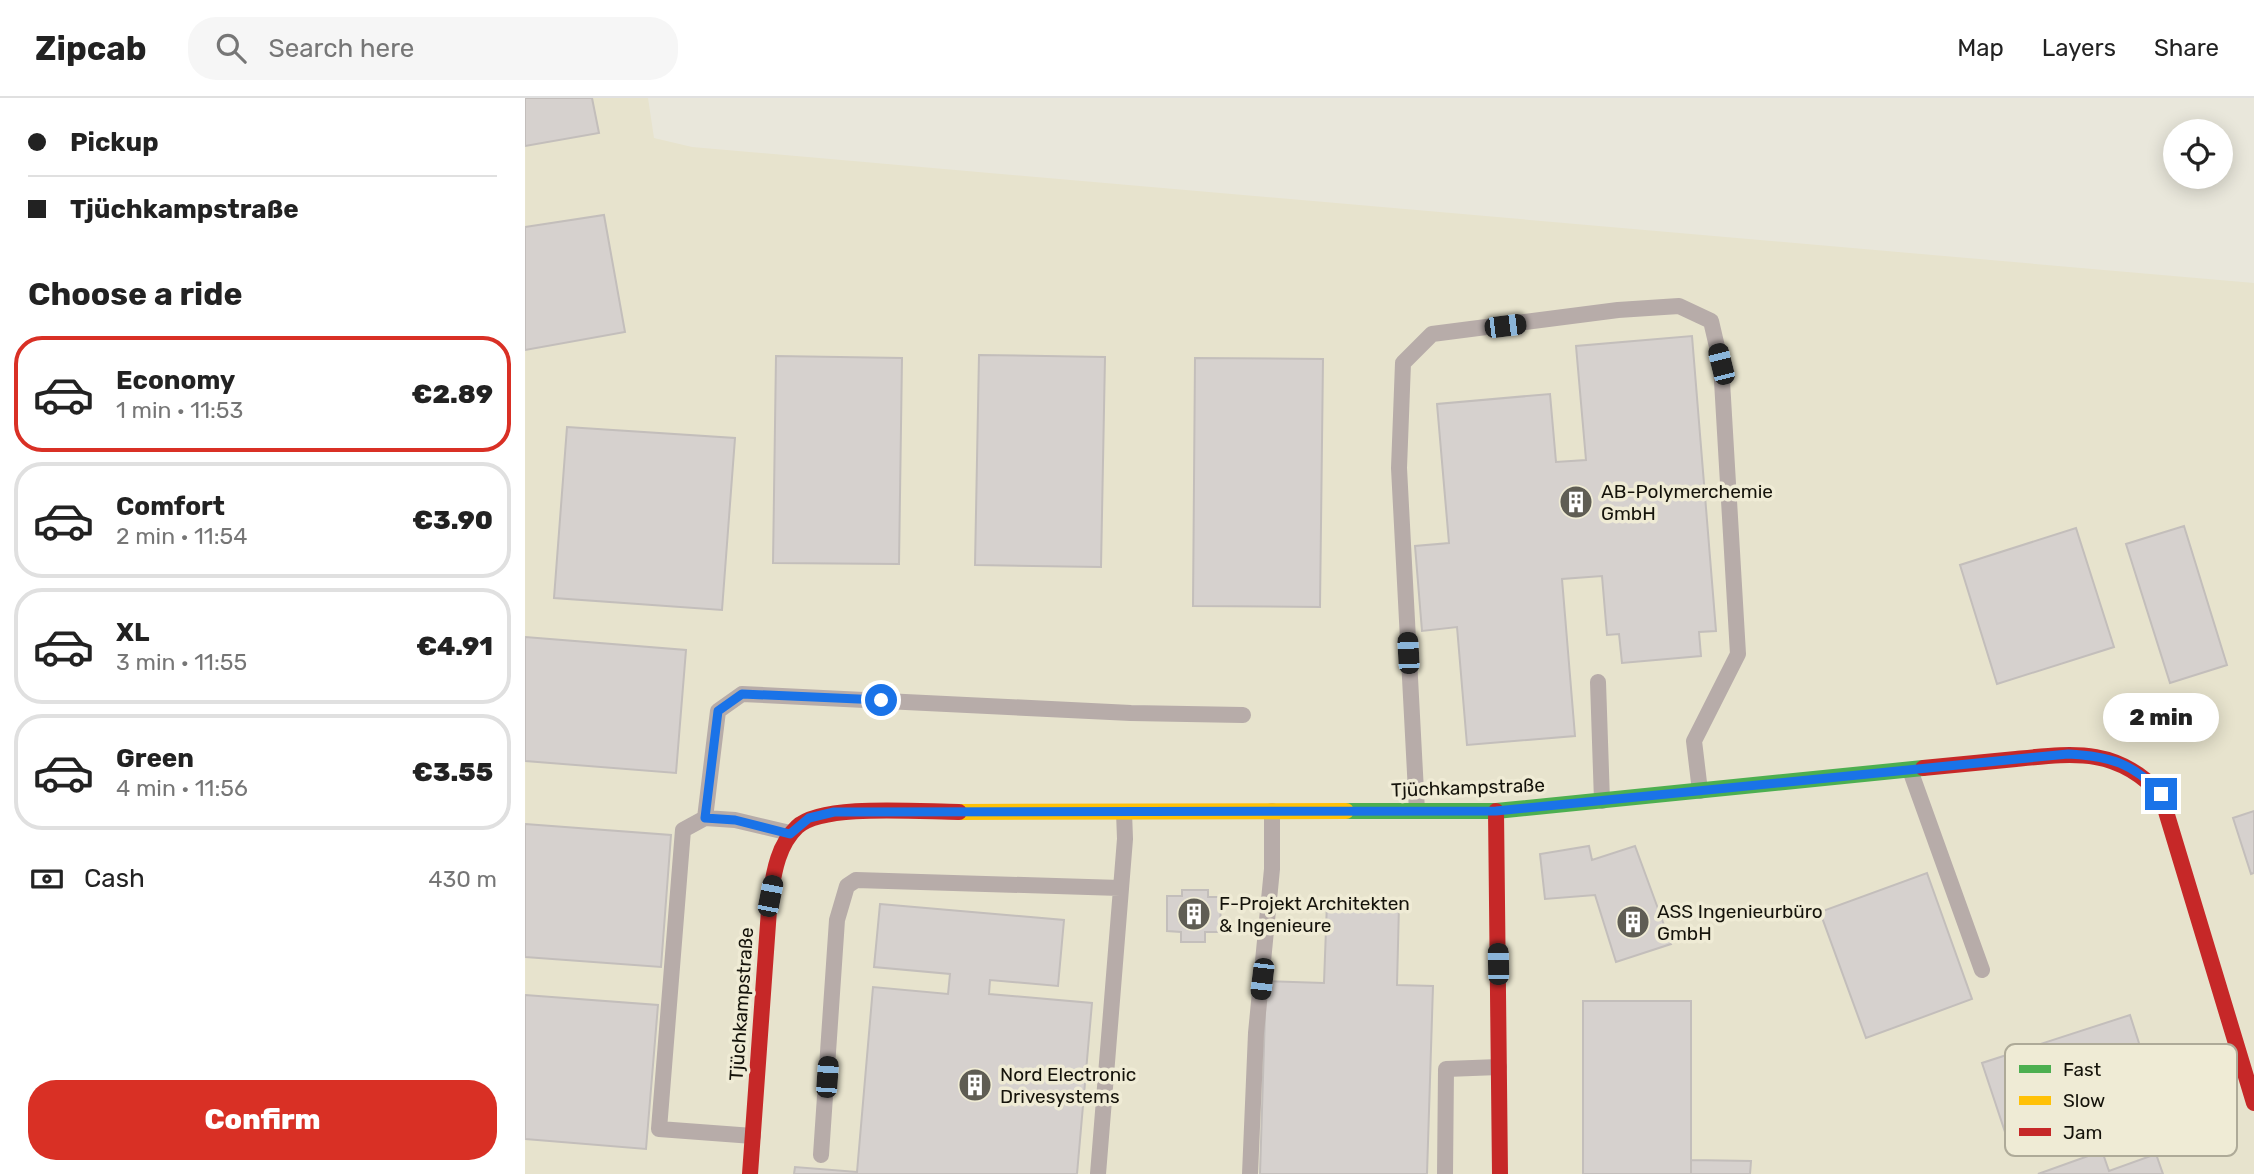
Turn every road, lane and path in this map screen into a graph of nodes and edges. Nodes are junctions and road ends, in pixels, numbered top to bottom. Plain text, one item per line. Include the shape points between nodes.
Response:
1 (1598, 682) dead end
2 (1243, 715) dead end
3 (1910, 770) junction
4 (1700, 791) junction
5 (1602, 801) junction
6 (1272, 811) junction
7 (1417, 811) junction
8 (1496, 811) junction
9 (1124, 812) junction
10 (705, 818) junction
11 (790, 834) junction
12 (1120, 888) junction
13 (1982, 970) dead end
14 (1499, 1067) junction
15 (2250, 1078) edge
16 (2254, 1103) edge
17 (753, 1136) junction
18 (821, 1155) dead end
19 (750, 1174) edge
20 (1098, 1174) edge
21 (1250, 1174) edge
22 (1445, 1174) edge
23 (1500, 1174) edge

1 - 5 lane
2 - 10 lane via 742,694 718,711
3 - 4 street, Tjüchkampstraße
3 - 13 lane
3 - 15 street, Tjüchkampstraße via 2068,754 2095,755 2146,776 2161,794
4 - 5 street, Tjüchkampstraße
4 - 7 lane via 1694,741 1738,654 1721,364 1711,321 1679,306 1618,310 1432,334 1403,363 1399,468
5 - 8 street, Tjüchkampstraße
6 - 7 street, Tjüchkampstraße
6 - 9 street, Tjüchkampstraße
6 - 21 lane via 1272,869 1256,1033
7 - 8 street, Tjüchkampstraße
8 - 14 street
9 - 11 street, Tjüchkampstraße via 834,812 809,818
9 - 12 lane
10 - 11 lane via 735,820
10 - 17 lane via 683,830 659,1129
11 - 17 street, Tjüchkampstraße via 777,860 770,896
12 - 18 lane via 856,880 847,886 837,920
12 - 20 lane
14 - 22 lane via 1446,1069
14 - 23 street
15 - 16 street, Tjüchkampstraße
17 - 19 street, Tjüchkampstraße

